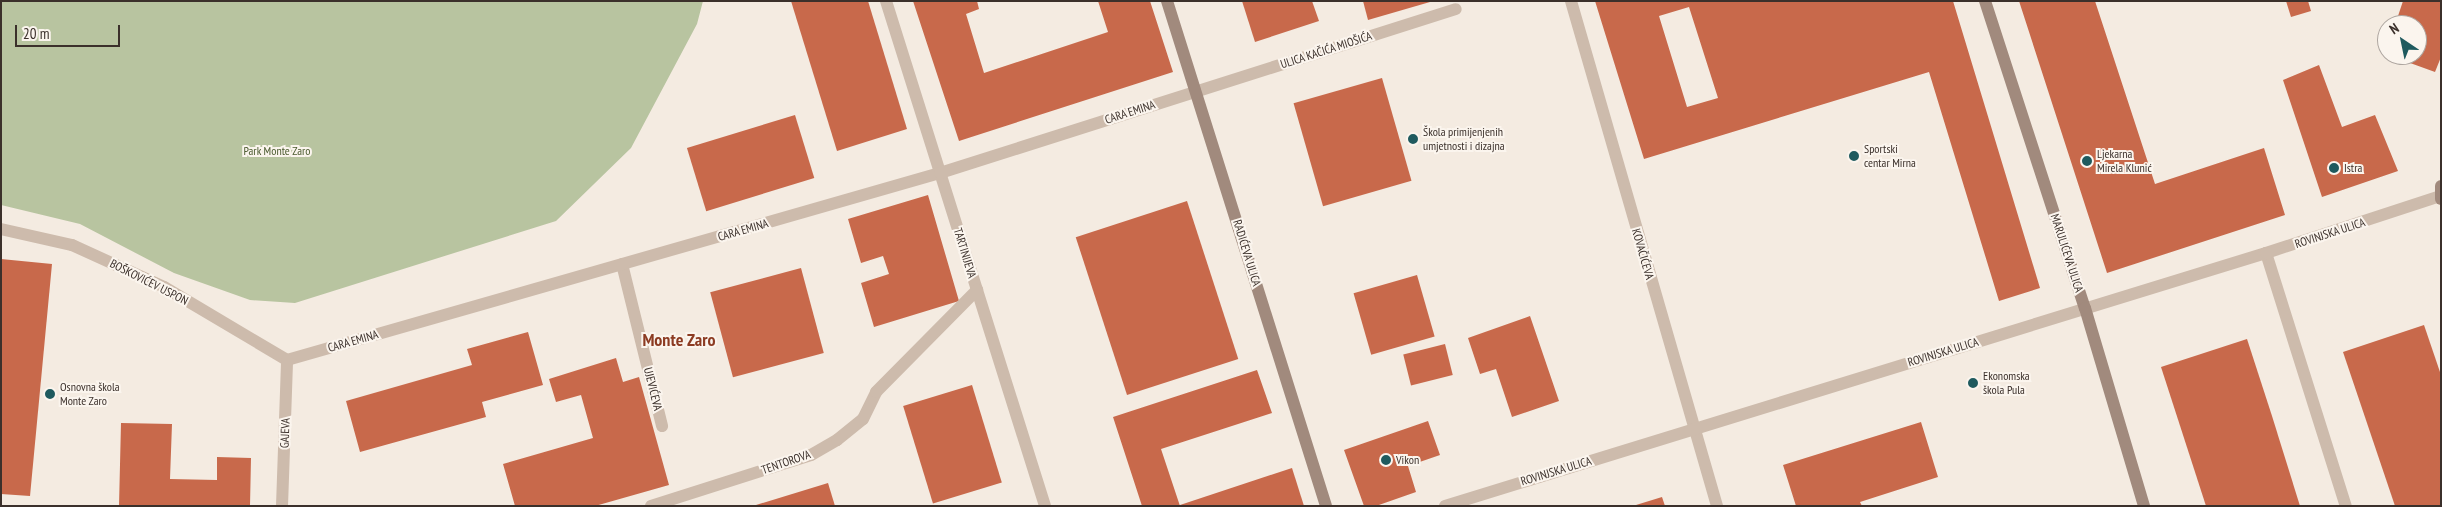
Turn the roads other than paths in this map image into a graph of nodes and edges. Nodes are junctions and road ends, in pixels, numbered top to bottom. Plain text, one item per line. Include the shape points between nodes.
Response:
1 (886, 1) edge
2 (1168, 1) edge
3 (1571, 1) edge
4 (1985, 1) edge
5 (1456, 9) dead end
6 (1196, 91) junction
7 (940, 173) junction
8 (2441, 186) edge
9 (2440, 196) edge
10 (2441, 199) edge
11 (1, 229) edge
12 (2266, 254) junction
13 (622, 264) junction
14 (977, 290) junction
15 (2085, 308) junction
16 (287, 360) junction
17 (662, 426) dead end
18 (1693, 428) junction
19 (1043, 505) edge
20 (282, 506) edge
21 (651, 506) edge
22 (1326, 506) edge
23 (1445, 506) edge
24 (1717, 506) edge
25 (2144, 506) edge
26 (2346, 506) edge

1 - 7 street, TARTINIJEVA
2 - 6 main road, RADIĆEVA ULICA
3 - 18 street, KOVAČIĆEVA
4 - 15 main road, MARULIĆEVA ULICA
5 - 6 street, ULICA KAČIĆA MIOŠIĆA
6 - 7 street, CARA EMINA
6 - 22 main road, RADIĆEVA ULICA
7 - 13 street, CARA EMINA
7 - 14 street, TARTINIJEVA
8 - 9 main road
9 - 10 main road
9 - 12 street, ROVINJSKA ULICA
11 - 16 street, BOŠKOVIĆEV USPON via 72,245 164,287
12 - 15 street, ROVINJSKA ULICA
12 - 26 street
13 - 16 street, CARA EMINA
13 - 17 street, UJEVIĆEVA
14 - 19 street, TARTINIJEVA
14 - 21 street, TENTOROVA via 876,392 863,419 837,440 811,455
15 - 18 street, ROVINJSKA ULICA
15 - 25 main road, MARULIĆEVA ULICA
16 - 20 street, GAJEVA
18 - 23 street, ROVINJSKA ULICA
18 - 24 street, KOVAČIĆEVA

